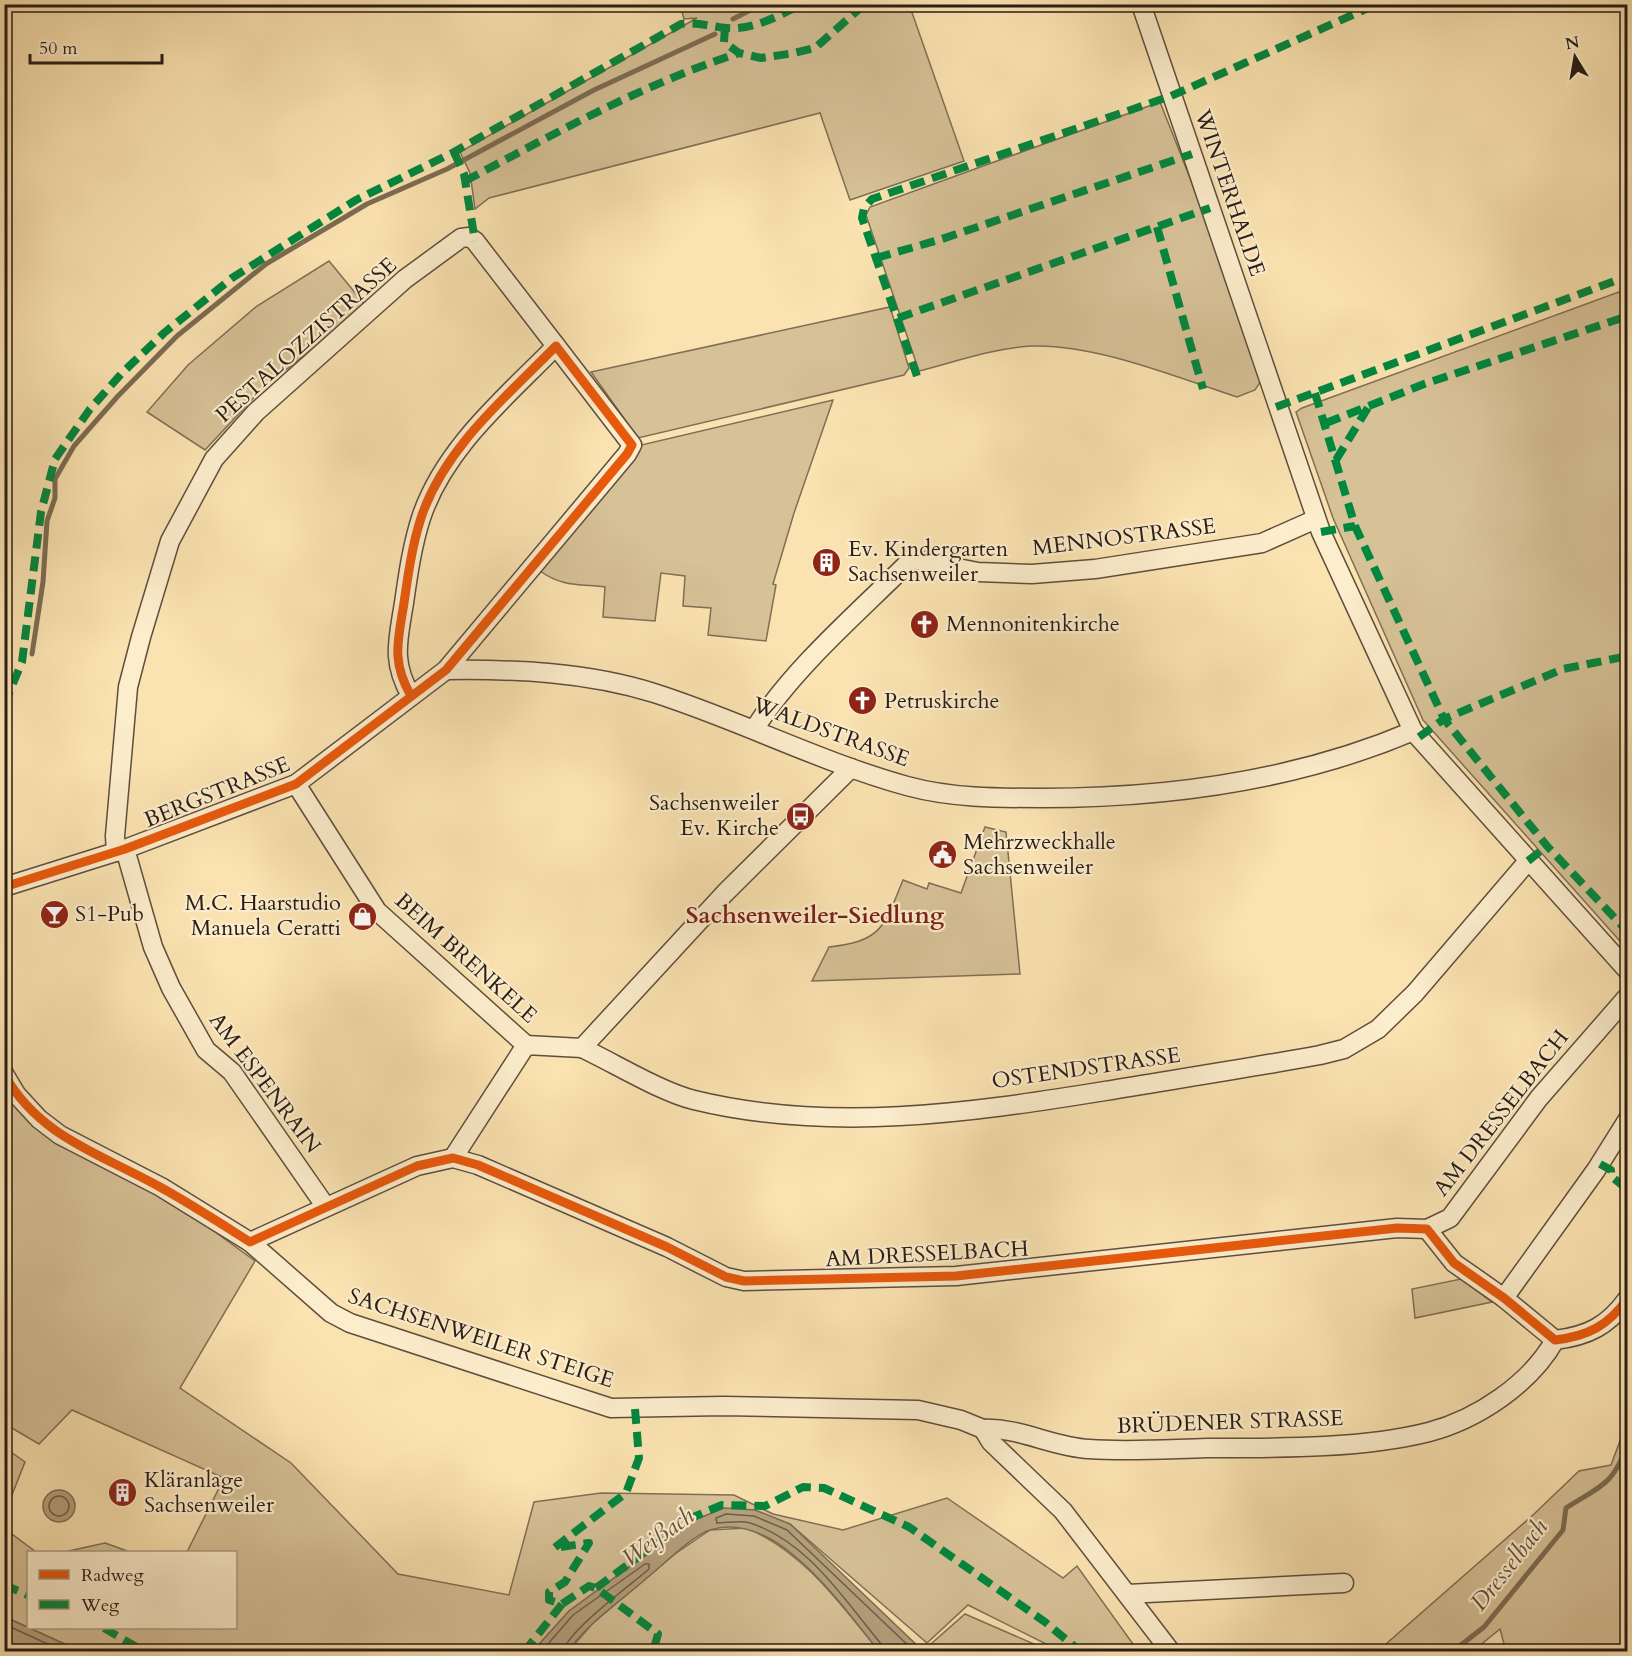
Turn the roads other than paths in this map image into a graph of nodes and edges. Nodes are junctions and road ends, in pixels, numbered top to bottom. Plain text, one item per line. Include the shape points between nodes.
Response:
1 (1141, 4) edge
2 (556, 346) junction
3 (1316, 519) junction
4 (446, 670) junction
5 (411, 696) junction
6 (755, 728) junction
7 (1413, 730) junction
8 (851, 768) junction
9 (296, 784) junction
10 (120, 851) junction
11 (1528, 861) junction
12 (4, 887) edge
13 (1628, 971) edge
14 (1628, 996) edge
15 (526, 1045) junction
16 (582, 1048) junction
17 (4, 1074) edge
18 (1628, 1119) edge
19 (453, 1158) junction
20 (326, 1207) junction
21 (1426, 1229) junction
22 (250, 1242) junction
23 (1504, 1298) junction
24 (1628, 1298) edge
25 (1555, 1340) junction
26 (983, 1429) junction
27 (1344, 1583) dead end
28 (1127, 1594) junction
29 (1171, 1652) edge

1 - 3 street, WINTERHALDE
2 - 4 street, BERGSTRASSE via 632,445
2 - 5 street via 466,438 422,517 411,558 396,654 400,677
2 - 10 street, PESTALOZZISTRASSE via 475,241 461,238 405,279 256,412 214,459 170,541 128,687 115,836
3 - 6 street, MENNOSTRASSE via 1262,543 1095,569 1032,574 978,572 912,559 823,648
3 - 7 street, WINTERHALDE
4 - 5 street, BERGSTRASSE
4 - 6 street, WALDSTRASSE via 492,669 598,680 652,693
5 - 9 street, BERGSTRASSE
6 - 8 street, WALDSTRASSE
7 - 8 street, WALDSTRASSE via 1302,768 1226,784 1148,794 983,798 909,786
7 - 11 street, WINTERHALDE
8 - 16 street via 725,893
9 - 10 street, BERGSTRASSE
9 - 15 street, BEIM BRENKELE via 377,911
10 - 12 street, BERGSTRASSE
10 - 20 street, AM ESPENRAIN via 153,947 206,1050 232,1072
11 - 13 street, WINTERHALDE
11 - 16 street, OSTENDSTRASSE via 1415,993 1377,1029 1344,1049 1320,1055 1037,1102 927,1114 807,1118 762,1114 691,1099
14 - 21 street, AM DRESSELBACH via 1539,1098 1450,1218
15 - 16 street
15 - 19 street
17 - 22 street, SACHSENWEILER STEIGE via 23,1103 60,1135 161,1187
18 - 23 street
19 - 20 street via 417,1166
19 - 21 street, AM DRESSELBACH via 478,1165 667,1246 726,1277 744,1281 956,1276 1397,1228
20 - 22 street
21 - 23 street via 1454,1263
22 - 26 street, SACHSENWEILER STEIGE via 331,1313 350,1323 611,1408 918,1410
23 - 25 street
24 - 25 street via 1594,1331
25 - 26 street, BRÜDENER STRASSE via 1527,1377 1474,1413 1430,1432 1275,1449 1088,1449 1051,1444 1000,1428
26 - 28 street via 991,1442 1063,1511
27 - 28 street
28 - 29 street

